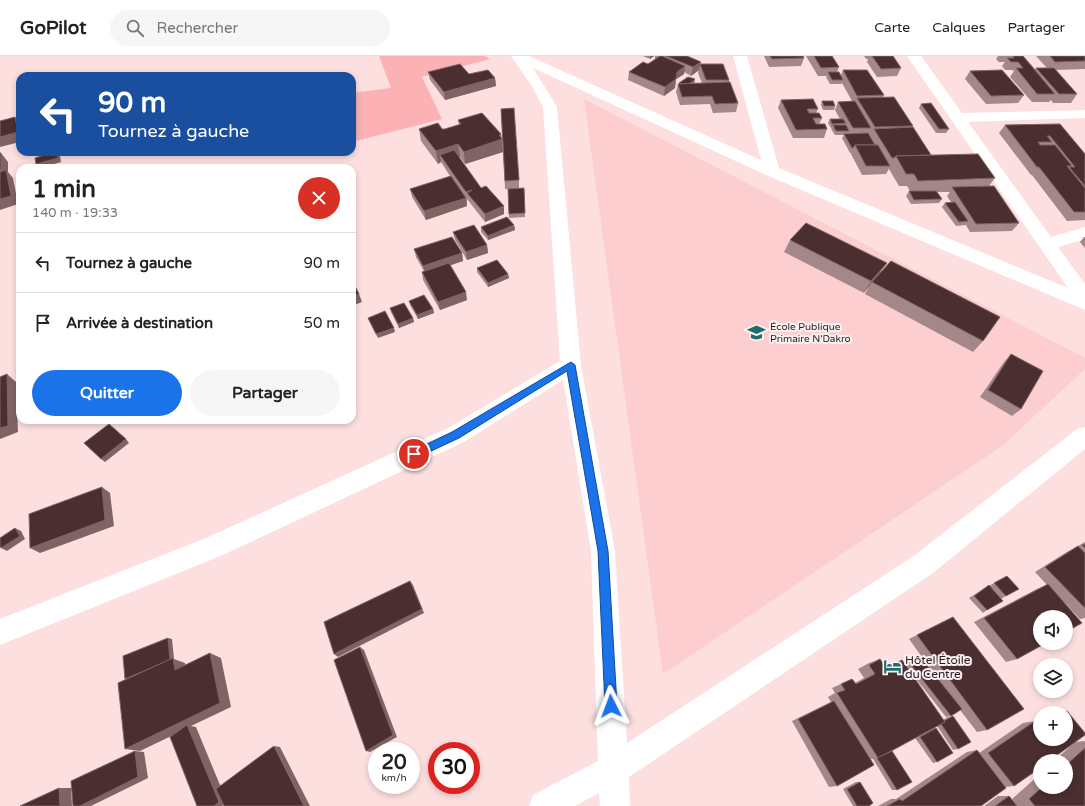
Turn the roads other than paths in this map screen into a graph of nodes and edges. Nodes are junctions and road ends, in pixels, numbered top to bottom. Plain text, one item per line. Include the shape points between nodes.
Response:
1 (518, 56) edge
2 (740, 56) edge
3 (914, 56) edge
4 (1085, 114) edge
5 (958, 118) junction
6 (772, 171) junction
7 (1085, 232) edge
8 (1047, 244) junction
9 (1085, 298) edge
10 (1085, 304) edge
11 (571, 365) junction
12 (1085, 436) edge
13 (0, 632) edge
14 (614, 768) junction
15 (544, 806) edge
16 (615, 806) edge

1 - 6 street
1 - 11 street via 550,107
2 - 6 street
3 - 5 street
4 - 5 street
5 - 8 street
6 - 10 street
7 - 8 street
8 - 9 street
11 - 13 street via 449,438 214,547
11 - 14 street via 603,551
12 - 14 street via 924,564
14 - 15 street
14 - 16 street

